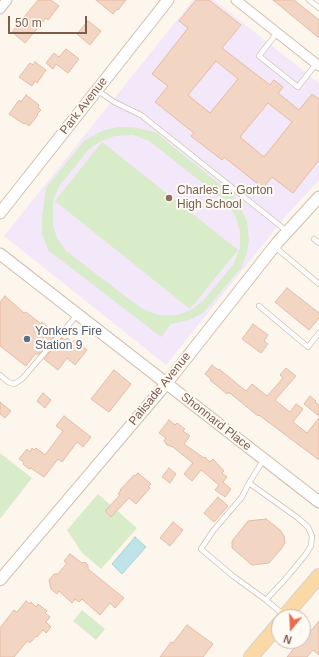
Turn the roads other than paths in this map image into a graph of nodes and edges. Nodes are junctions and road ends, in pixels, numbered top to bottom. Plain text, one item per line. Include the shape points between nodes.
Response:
1 (7, 0) edge
2 (168, 0) edge
3 (236, 0) edge
4 (309, 0) edge
5 (0, 8) edge
6 (319, 8) edge
7 (277, 33) junction
8 (318, 65) edge
9 (97, 90) junction
10 (319, 197) edge
11 (0, 213) edge
12 (288, 232) junction
13 (314, 239) dead end
14 (319, 242) edge
15 (274, 247) junction
16 (0, 254) edge
17 (319, 284) edge
18 (259, 306) dead end
19 (77, 315) junction
20 (319, 333) edge
21 (0, 375) edge
22 (166, 384) junction
23 (264, 459) junction
24 (249, 483) junction
25 (319, 502) edge
26 (319, 576) edge
27 (0, 580) edge
28 (266, 600) junction
29 (274, 609) edge
30 (291, 609) edge
31 (271, 634) edge
32 (254, 656) edge

1 - 5 street
2 - 9 street, Park Avenue
3 - 7 street
4 - 6 lane
7 - 8 street
7 - 8 lane via 259,56 298,87
9 - 11 street, Park Avenue
9 - 12 lane via 114,102 141,115
10 - 12 street, Palisade Avenue
12 - 15 street, Palisade Avenue
13 - 14 lane
15 - 17 lane
15 - 22 street, Palisade Avenue
16 - 19 street, Shonnard Place
18 - 20 lane via 308,347
19 - 21 lane via 22,378 14,384
19 - 22 street, Shonnard Place
22 - 23 street, Shonnard Place
22 - 27 street, Palisade Avenue
23 - 24 lane
23 - 25 street, Shonnard Place
24 - 28 lane via 298,518 308,527 312,536 311,546 306,554
24 - 28 lane via 242,497 201,549
26 - 30 main road
28 - 29 lane
31 - 32 main road

